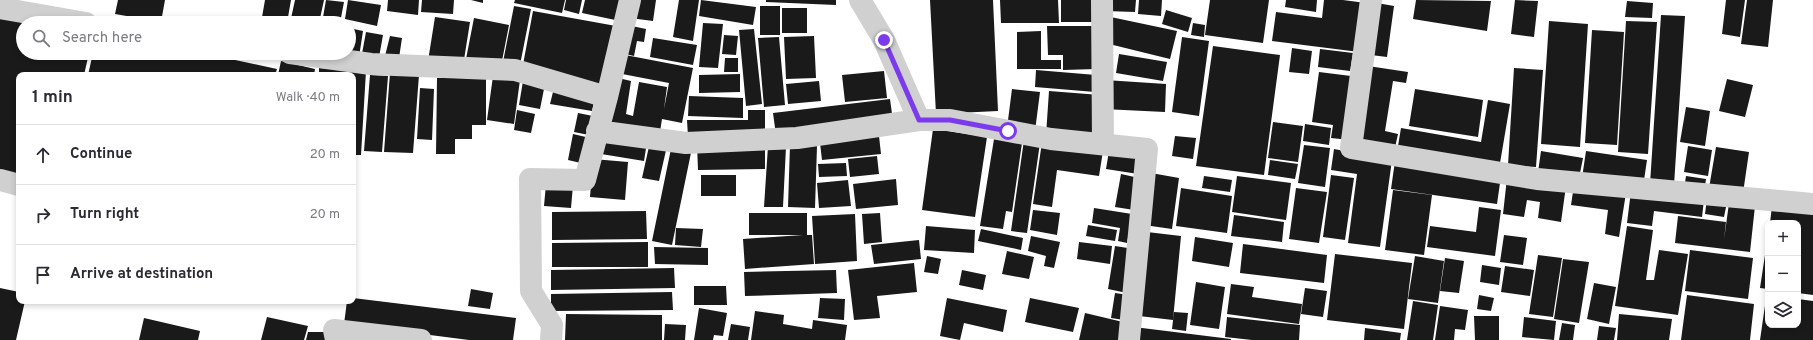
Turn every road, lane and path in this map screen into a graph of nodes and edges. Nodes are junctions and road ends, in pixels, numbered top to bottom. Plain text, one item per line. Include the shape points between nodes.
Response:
1 (630, 0) edge
2 (860, 0) edge
3 (1102, 0) edge
4 (1371, 0) edge
5 (11, 7) edge
6 (53, 16) edge
7 (304, 60) edge
8 (316, 66) edge
9 (607, 97) junction
10 (919, 120) junction
11 (597, 131) junction
12 (1104, 144) junction
13 (0, 180) edge
14 (16, 184) edge
15 (1813, 204) edge
16 (336, 340) edge
17 (421, 340) edge
18 (551, 340) edge
19 (1129, 340) edge

1 - 9 street
2 - 10 street via 884,40
3 - 12 street
4 - 15 street via 1351,148 1537,179
5 - 6 street
7 - 8 street
8 - 9 street via 371,64 515,70
9 - 11 street
10 - 11 street via 797,138 686,143
10 - 12 street via 950,120 1051,139
11 - 18 street via 585,180 530,179 531,290 552,325
12 - 19 street via 1147,149
13 - 14 street
16 - 17 street via 334,330

